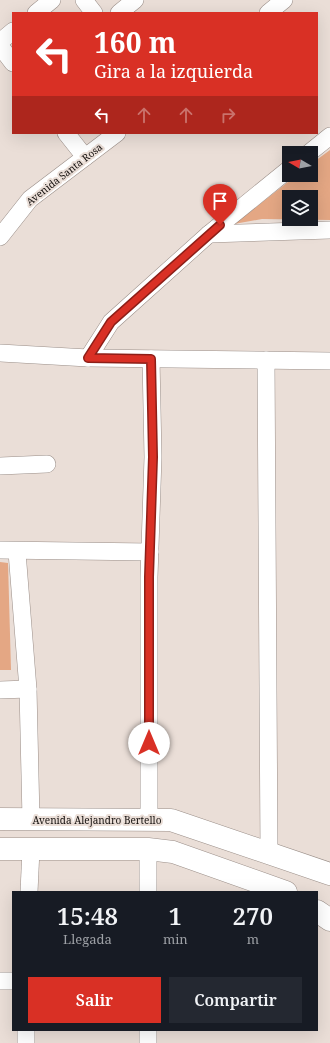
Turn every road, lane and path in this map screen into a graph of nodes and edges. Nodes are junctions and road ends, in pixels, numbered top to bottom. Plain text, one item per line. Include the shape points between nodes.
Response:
1 (52, 0) edge
2 (84, 0) edge
3 (135, 0) edge
4 (284, 0) edge
5 (37, 12) edge
6 (93, 12) edge
7 (121, 12) edge
8 (269, 12) edge
9 (12, 32) edge
10 (0, 42) edge
11 (0, 46) edge
12 (12, 62) edge
13 (67, 134) edge
14 (116, 134) edge
15 (330, 136) edge
16 (318, 146) edge
17 (85, 157) junction
18 (282, 175) edge
19 (330, 230) edge
20 (209, 234) junction
21 (0, 237) edge
22 (0, 353) edge
23 (88, 358) junction
24 (151, 359) junction
25 (266, 360) junction
26 (330, 362) edge
27 (47, 464) dead end
28 (0, 466) edge
29 (0, 550) edge
30 (17, 552) junction
31 (150, 552) junction
32 (0, 690) edge
33 (28, 690) junction
34 (0, 819) edge
35 (31, 819) junction
36 (149, 819) junction
37 (0, 848) edge
38 (31, 849) junction
39 (148, 849) junction
40 (269, 852) junction
41 (330, 874) edge
42 (30, 891) edge
43 (148, 891) edge
44 (283, 891) edge
45 (318, 912) edge
46 (330, 920) edge
47 (0, 981) edge
48 (12, 981) edge
49 (26, 1031) edge
50 (148, 1031) edge
51 (26, 1043) edge
52 (148, 1043) edge

1 - 5 street
2 - 6 street
3 - 7 street
4 - 8 street
9 - 10 street
11 - 12 street
13 - 17 street
14 - 17 street, Avenida Santa Rosa
15 - 16 street
17 - 21 street, Avenida Santa Rosa via 30,199
18 - 20 street
19 - 20 street
20 - 23 street via 111,322
22 - 23 street
23 - 24 street
24 - 25 street
24 - 31 street via 153,457
25 - 26 street
25 - 40 street
27 - 28 street
29 - 30 street
30 - 31 street
30 - 33 street
31 - 36 street
32 - 33 street
33 - 35 street
34 - 35 main road, Avenida Alejandro Bertello
35 - 36 main road, Avenida Alejandro Bertello
36 - 40 main road, Avenida Alejandro Bertello via 171,820
37 - 38 main road
38 - 39 main road
38 - 42 street
39 - 43 street
39 - 44 main road via 173,852
40 - 41 main road, Avenida Alejandro Bertello
45 - 46 main road
47 - 48 street
49 - 51 street
50 - 52 street

